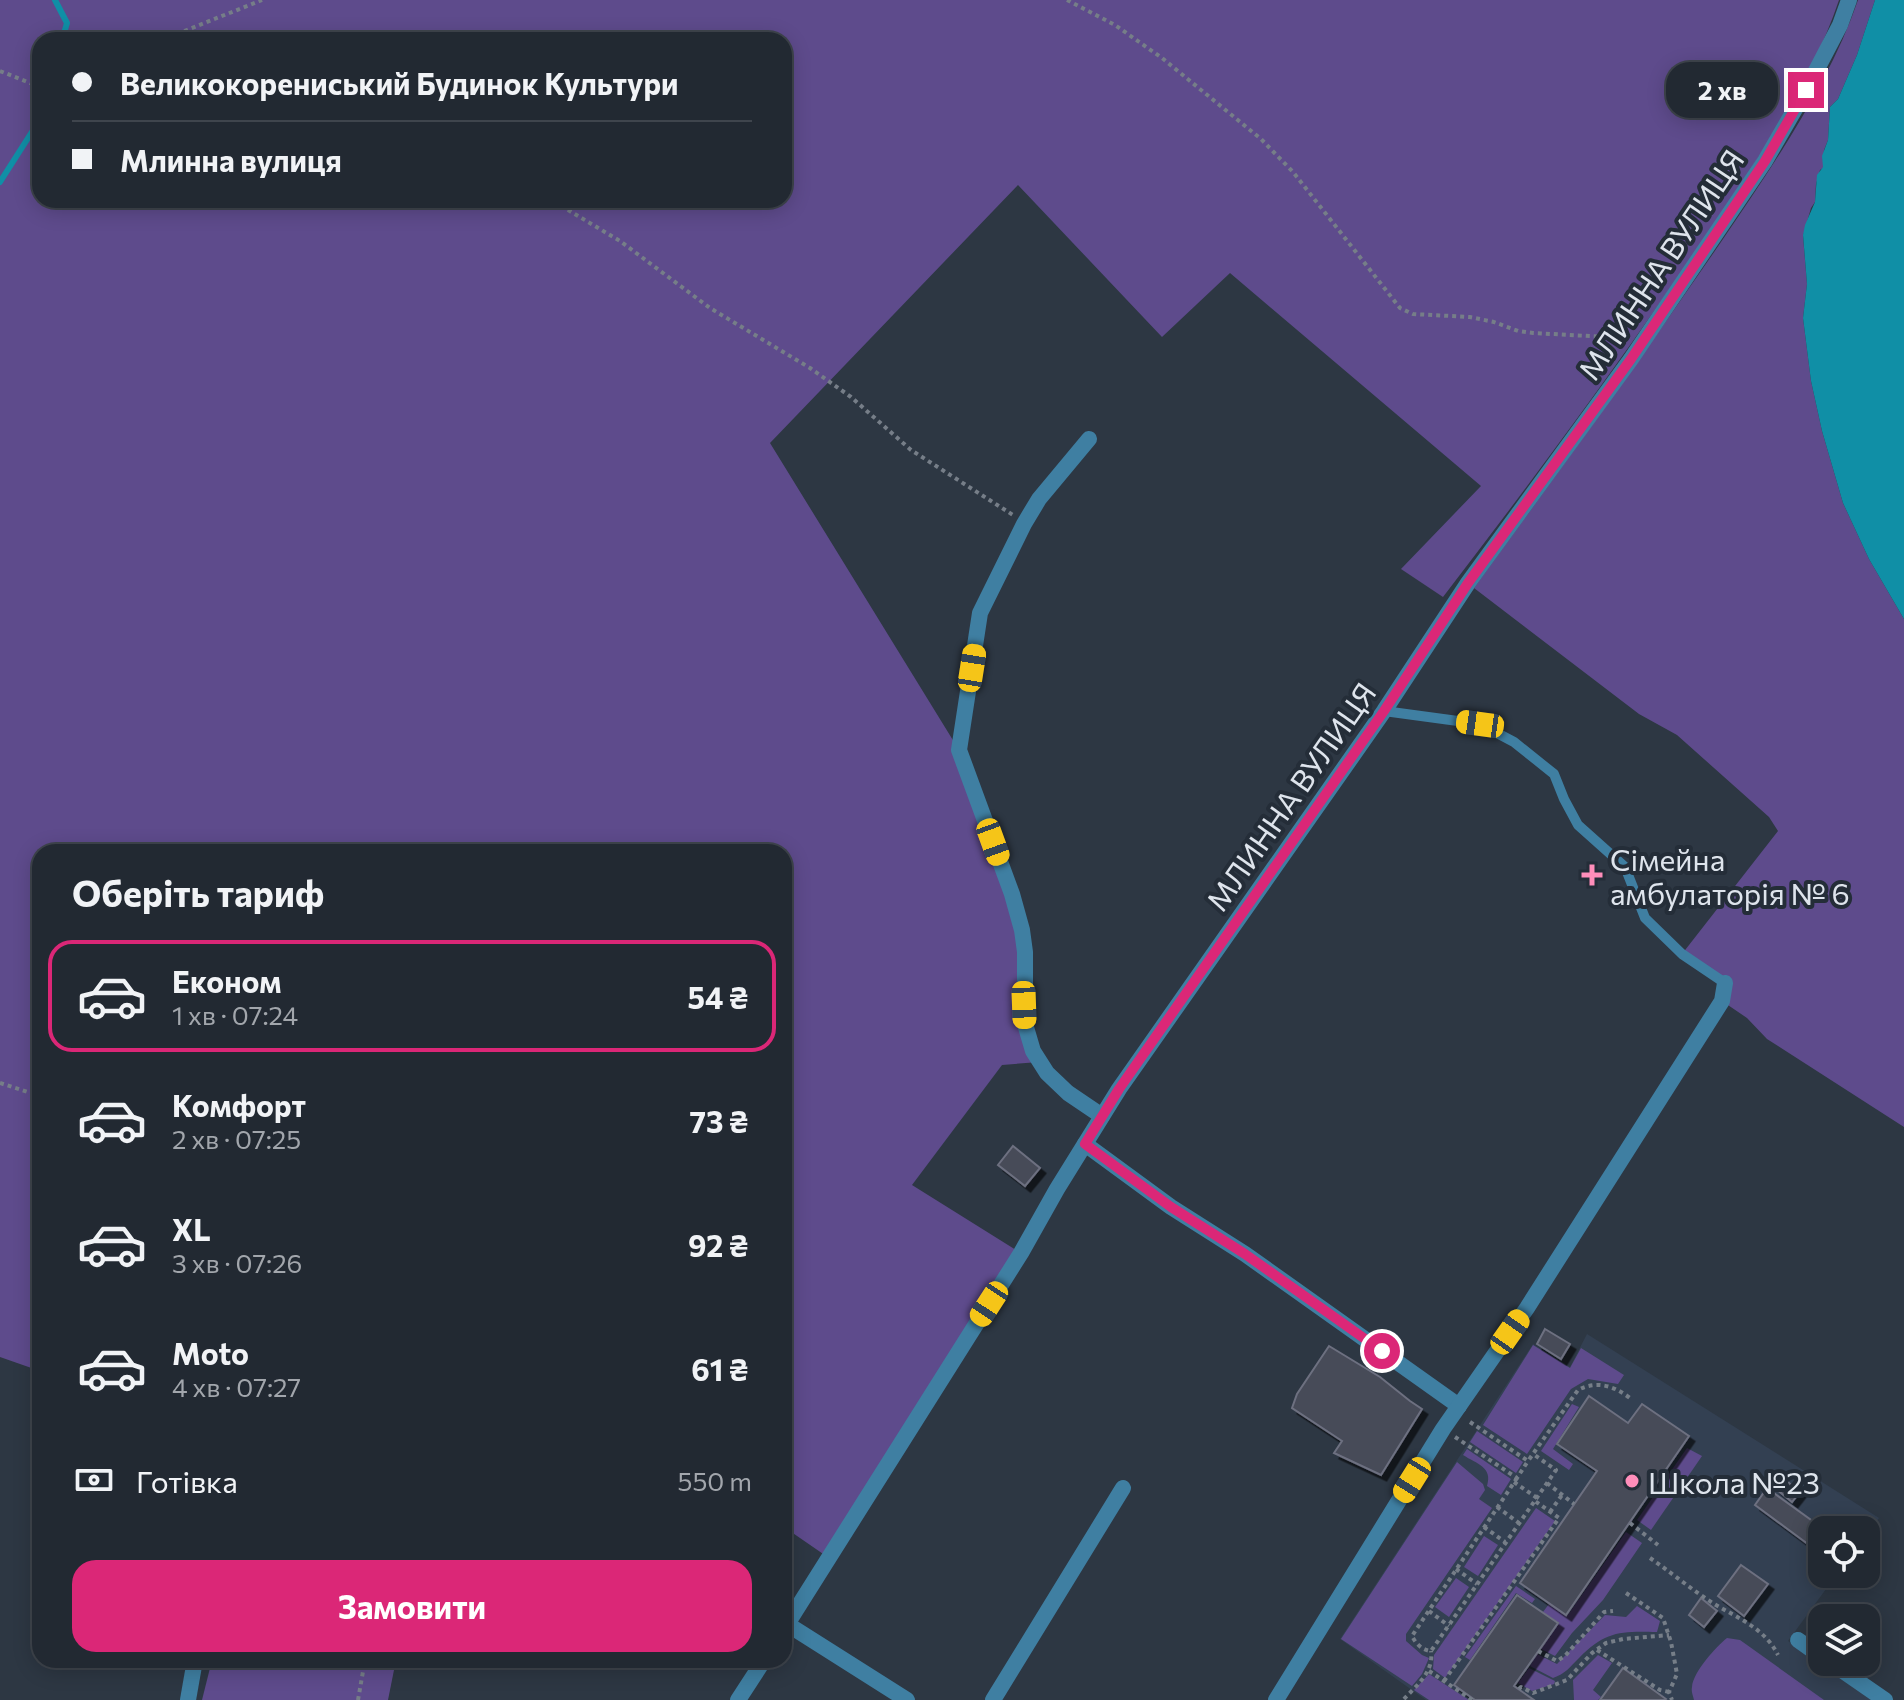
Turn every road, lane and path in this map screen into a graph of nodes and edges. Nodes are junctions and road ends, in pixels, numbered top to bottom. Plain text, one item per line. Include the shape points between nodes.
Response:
1 (262, 0) edge
2 (1067, 0) edge
3 (1849, 0) edge
4 (182, 32) edge
5 (0, 71) edge
6 (32, 84) edge
7 (565, 208) edge
8 (1644, 338) junction
9 (1089, 439) dead end
10 (1024, 524) junction
11 (1384, 711) junction
12 (1725, 983) joint
13 (0, 1083) edge
14 (32, 1093) edge
15 (1102, 1116) junction
16 (1085, 1144) junction
17 (1630, 1398) dead end
18 (1457, 1409) junction
19 (1443, 1429) junction
20 (1533, 1454) junction
21 (1528, 1461) junction
22 (1516, 1480) junction
23 (1547, 1483) junction
24 (1123, 1488) dead end
25 (1562, 1495) junction
26 (1536, 1499) junction
27 (1574, 1504) dead end
28 (1497, 1507) junction
29 (1550, 1512) junction
30 (1519, 1523) junction
31 (1630, 1523) dead end
32 (1484, 1527) junction
33 (1506, 1543) junction
34 (1658, 1545) dead end
35 (1650, 1558) dead end
36 (1456, 1569) junction
37 (1477, 1584) junction
38 (1626, 1593) dead end
39 (1429, 1611) junction
40 (1613, 1611) dead end
41 (792, 1616) edge
42 (1449, 1626) junction
43 (792, 1630) edge
44 (1669, 1635) junction
45 (1798, 1640) dead end
46 (1808, 1647) edge
47 (1597, 1650) junction
48 (1431, 1651) junction
49 (1538, 1651) dead end
50 (1778, 1655) dead end
51 (194, 1668) edge
52 (364, 1668) edge
53 (759, 1668) edge
54 (1429, 1671) junction
55 (1850, 1676) edge
56 (1444, 1681) junction
57 (1519, 1689) dead end
58 (1669, 1692) junction
59 (1404, 1699) edge
60 (188, 1700) edge
61 (358, 1700) edge
62 (738, 1700) edge
63 (907, 1700) edge
64 (993, 1700) edge
65 (1276, 1700) edge
66 (1472, 1700) edge
67 (1671, 1700) edge
68 (1885, 1700) edge

1 - 4 path
2 - 8 path via 1162,58 1261,139 1400,308 1413,314 1470,317 1533,333
3 - 8 street, МЛИННА ВУЛИЦЯ via 1765,161
5 - 6 path
7 - 10 path via 620,241 710,308 810,368 911,450
8 - 11 street, МЛИННА ВУЛИЦЯ via 1468,583
9 - 10 street
10 - 15 street via 980,613 959,750 1022,930 1025,1024 1033,1051 1068,1093
11 - 12 lane via 1480,724 1514,742 1554,774 1578,825 1625,867 1645,918 1682,954
11 - 15 street, МЛИННА ВУЛИЦЯ
12 - 18 street via 1722,1001
13 - 14 path
15 - 16 street, МЛИННА ВУЛИЦЯ
16 - 18 street
16 - 41 street, МЛИННА ВУЛИЦЯ
17 - 20 path via 1602,1385 1578,1390
18 - 19 street
18 - 21 path
19 - 22 path
19 - 65 street
20 - 21 path
20 - 23 path via 1556,1470
21 - 22 path
22 - 26 path
22 - 28 path
23 - 25 path
23 - 26 path
24 - 64 street
25 - 27 path
25 - 29 path
26 - 29 path
26 - 30 path
28 - 30 path
28 - 32 path
29 - 56 path via 1559,1518
30 - 33 path
31 - 34 path
32 - 33 path
32 - 36 path
33 - 37 path
35 - 50 path via 1756,1628
36 - 37 path
36 - 39 path
37 - 42 path
38 - 44 path via 1663,1618
39 - 42 path
39 - 48 path via 1412,1636
40 - 49 path via 1604,1612 1557,1661
42 - 48 path
43 - 63 street
44 - 47 path via 1623,1639
44 - 58 path via 1677,1674
45 - 46 street
47 - 57 path via 1567,1680 1533,1693
47 - 58 path
48 - 54 path
51 - 60 street
52 - 61 path
53 - 62 street
54 - 56 path
54 - 59 path
55 - 68 street
56 - 66 path
58 - 67 path

